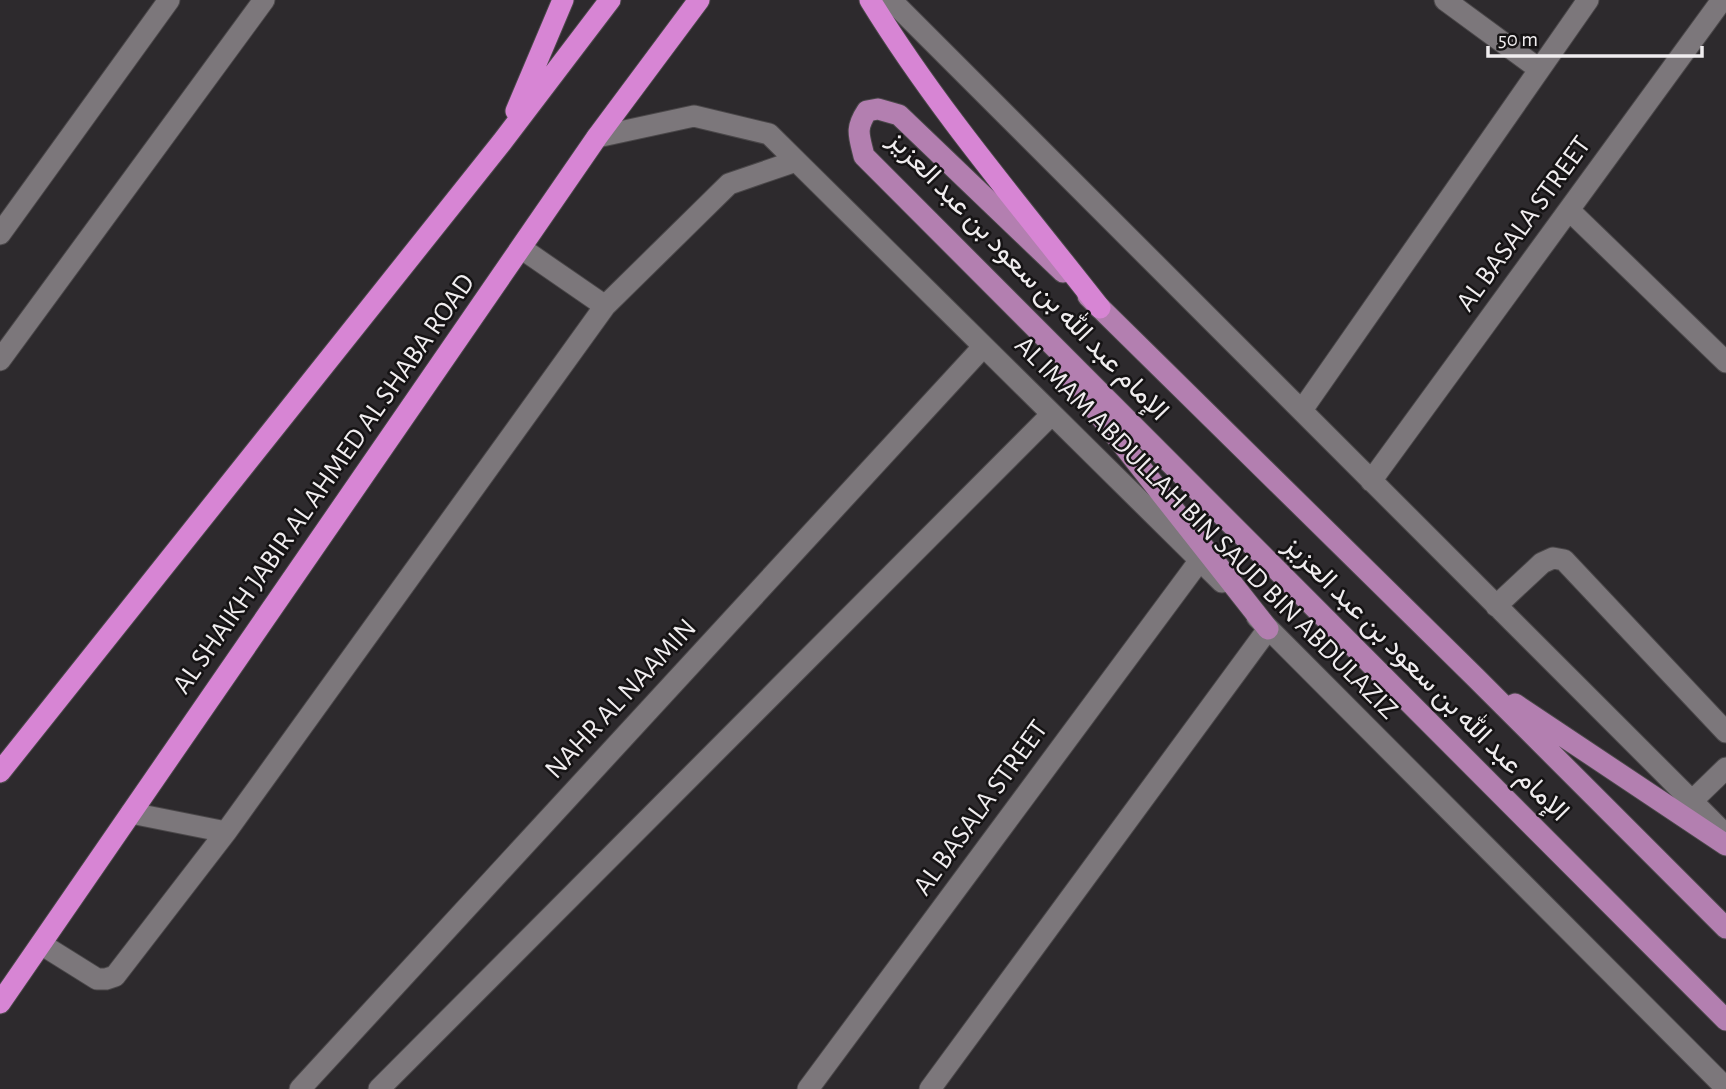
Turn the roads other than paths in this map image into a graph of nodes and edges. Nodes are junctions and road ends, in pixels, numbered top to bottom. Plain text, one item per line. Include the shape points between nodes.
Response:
1 (169, 0) edge
2 (264, 0) edge
3 (563, 0) edge
4 (610, 0) edge
5 (699, 0) edge
6 (870, 0) edge
7 (1445, 0) edge
8 (1588, 0) edge
9 (1723, 0) edge
10 (898, 3) edge
11 (1539, 69) junction
12 (597, 137) junction
13 (502, 142) junction
14 (796, 161) junction
15 (1569, 210) junction
16 (3, 223) edge
17 (521, 248) junction
18 (1005, 296) junction
19 (605, 306) junction
20 (1100, 308) junction
21 (984, 346) junction
22 (0, 360) edge
23 (1726, 362) edge
24 (1302, 410) junction
25 (1052, 414) junction
26 (1371, 481) junction
27 (1200, 560) junction
28 (1496, 606) junction
29 (1268, 629) junction
30 (1475, 677) junction
31 (1726, 733) edge
32 (1726, 768) edge
33 (0, 772) edge
34 (1692, 800) junction
35 (131, 813) junction
36 (226, 832) junction
37 (1726, 835) edge
38 (1726, 845) edge
39 (1726, 928) edge
40 (41, 944) junction
41 (0, 1003) edge
42 (1726, 1020) edge
43 (1726, 1088) edge
44 (300, 1089) edge
45 (379, 1089) edge
46 (808, 1089) edge
47 (930, 1089) edge

1 - 16 street
2 - 22 street
3 - 13 highway
4 - 13 highway, AL SHAIKH JABIR AL AHMED AL SHABA ROAD
5 - 12 highway, AL SHAIKH JABIR AL AHMED AL SHABA ROAD
6 - 20 highway via 947,113
7 - 11 street
8 - 11 street
9 - 15 street, AL BASALA STREET
10 - 24 street
11 - 24 street
12 - 14 street, AL IMAM ABDULLAH BIN SAUD BIN ABDULAZIZ via 694,116 769,134
12 - 17 highway, AL SHAIKH JABIR AL AHMED AL SHABA ROAD
13 - 33 highway, AL SHAIKH JABIR AL AHMED AL SHABA ROAD
14 - 19 street via 729,184
14 - 21 street, AL IMAM ABDULLAH BIN SAUD BIN ABDULAZIZ
15 - 23 street
15 - 26 street, AL BASALA STREET
17 - 19 street
17 - 35 highway, AL SHAIKH JABIR AL AHMED AL SHABA ROAD
18 - 20 main road, الإمام عبد الله بن سعود بن عبد العزيز via 864,156 857,130 867,111 899,115
18 - 29 main road
18 - 42 main road, الإمام عبد الله بن سعود بن عبد العزيز
19 - 36 street
20 - 30 main road, الإمام عبد الله بن سعود بن عبد العزيز
21 - 25 street, AL IMAM ABDULLAH BIN SAUD BIN ABDULAZIZ
21 - 44 street, NAHR AL NAAMIN
24 - 26 street
25 - 27 street, AL IMAM ABDULLAH BIN SAUD BIN ABDULAZIZ
25 - 45 street
26 - 28 street
27 - 29 street, AL IMAM ABDULLAH BIN SAUD BIN ABDULAZIZ
27 - 46 street, AL BASALA STREET
28 - 31 street via 1542,563 1564,560
28 - 34 street
29 - 43 street, AL IMAM ABDULLAH BIN SAUD BIN ABDULAZIZ
29 - 47 street
30 - 38 main road
30 - 39 main road, الإمام عبد الله بن سعود بن عبد العزيز
32 - 34 street
34 - 37 street
35 - 36 street
35 - 40 highway, AL SHAIKH JABIR AL AHMED AL SHABA ROAD
36 - 40 street via 115,976 97,979
40 - 41 highway, AL SHAIKH JABIR AL AHMED AL SHABA ROAD

